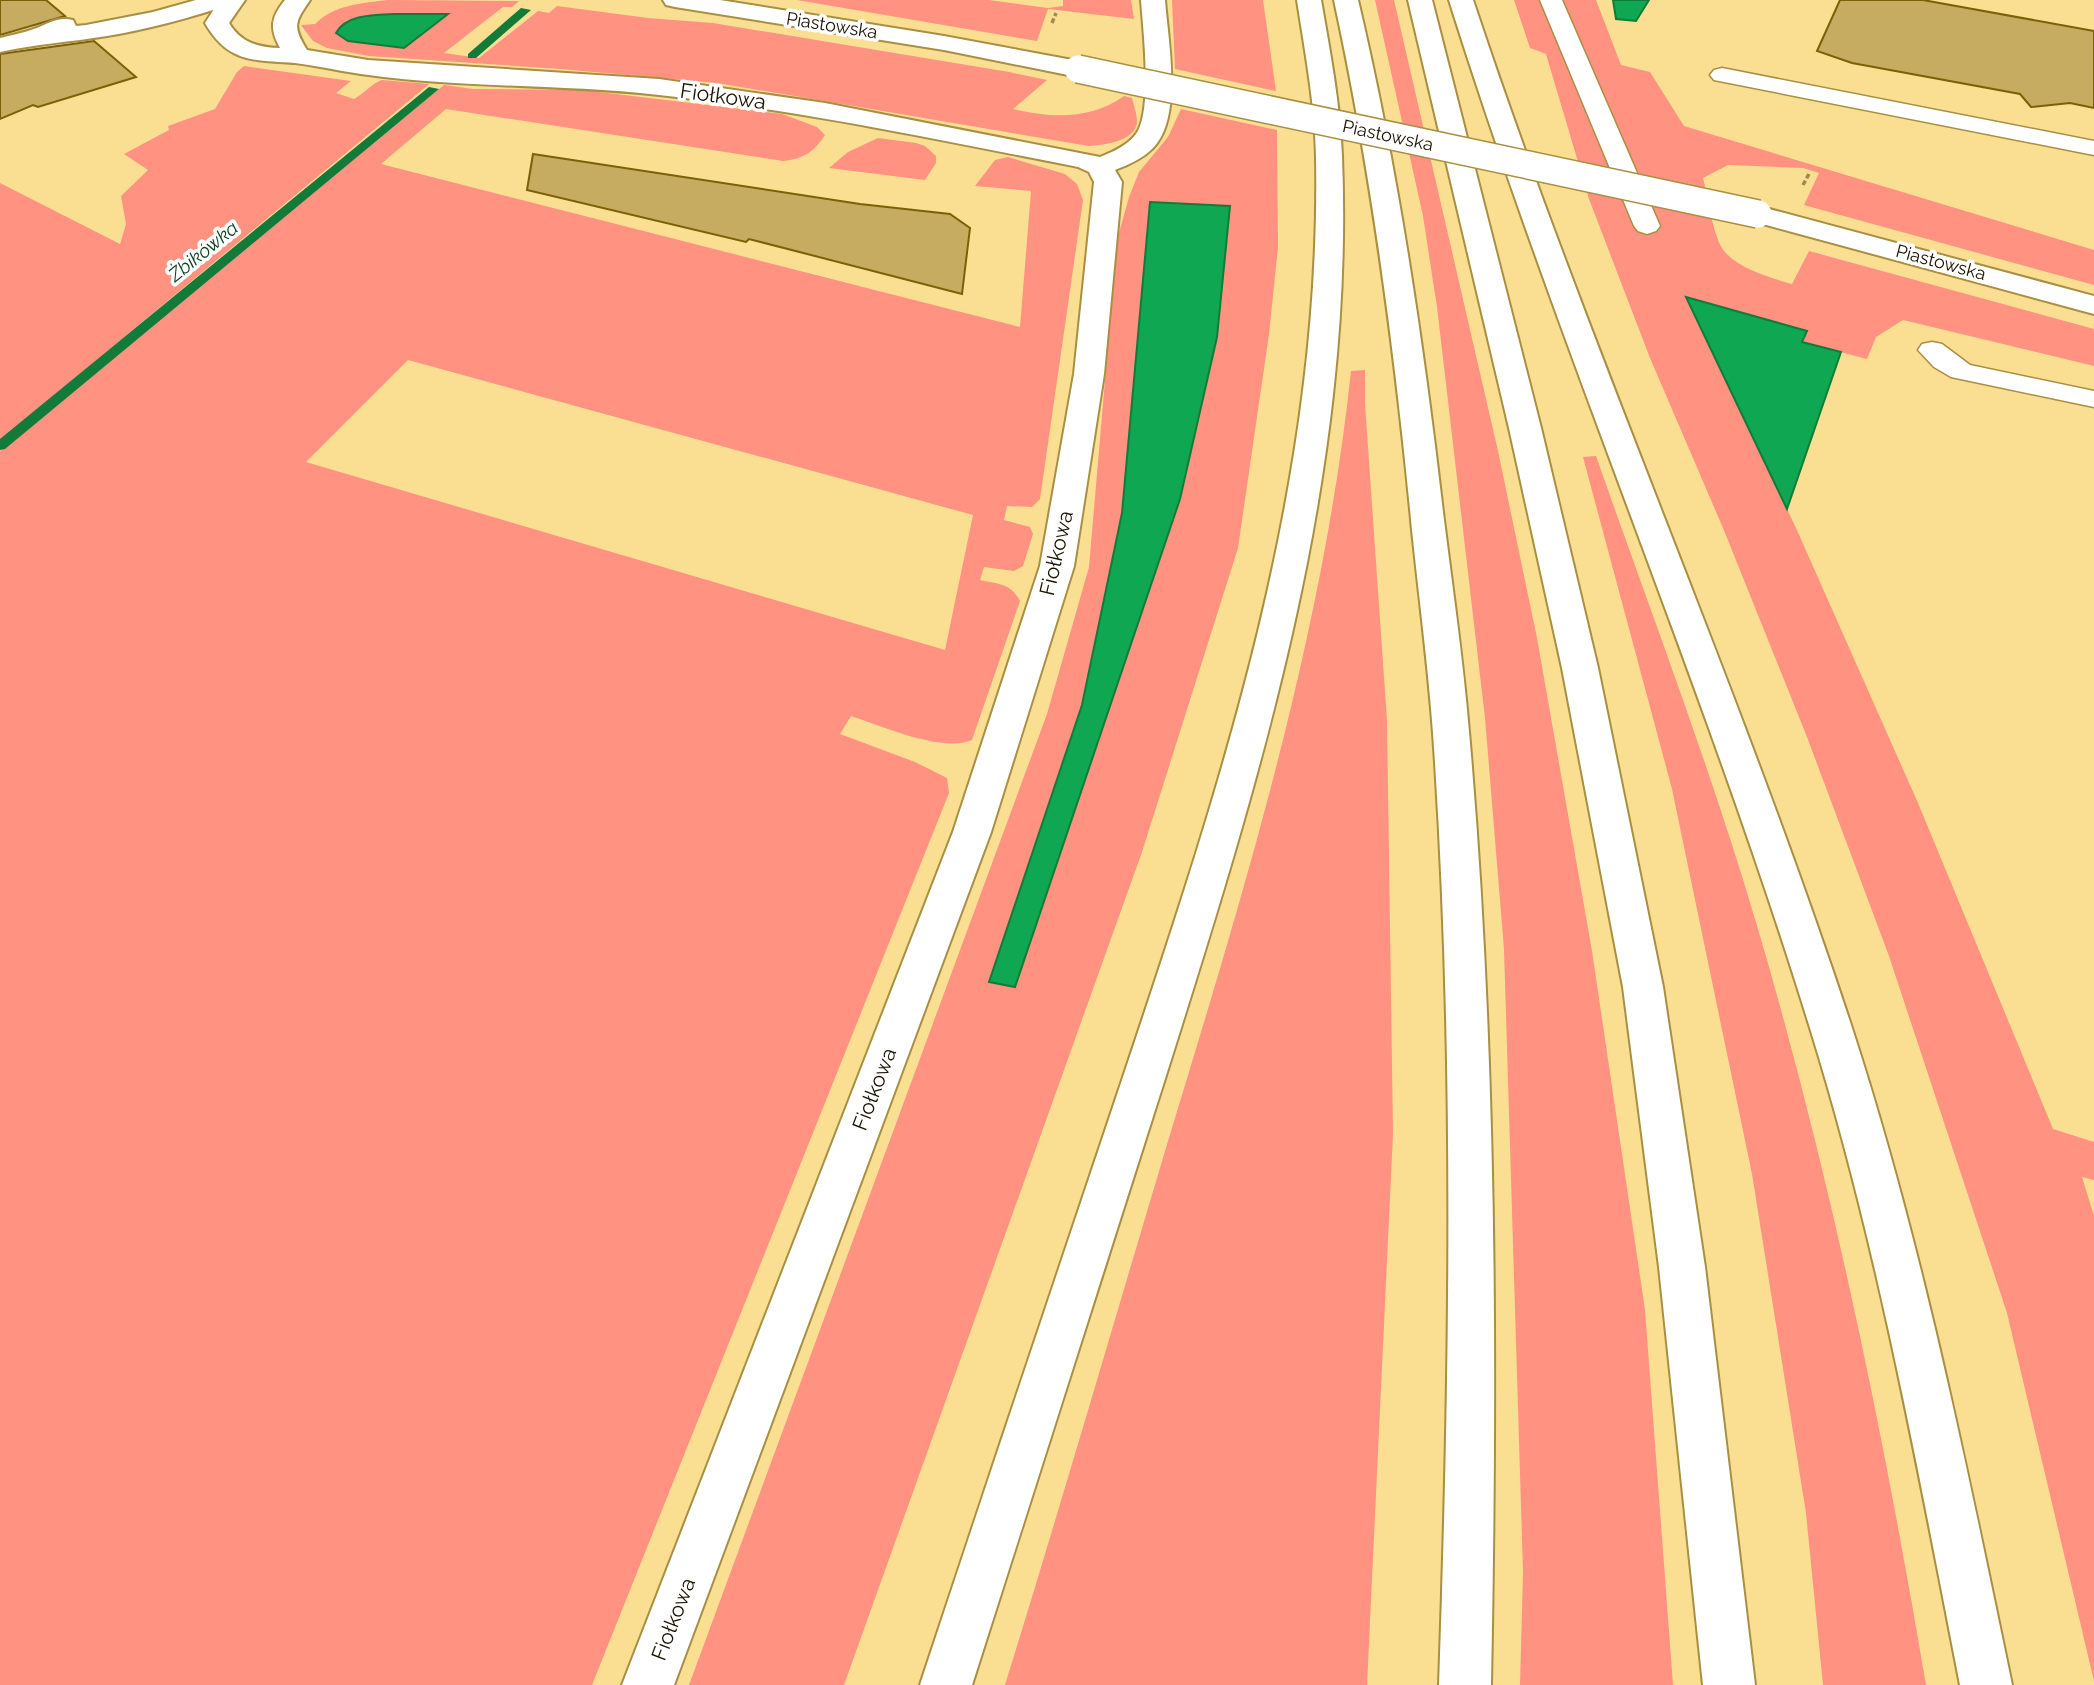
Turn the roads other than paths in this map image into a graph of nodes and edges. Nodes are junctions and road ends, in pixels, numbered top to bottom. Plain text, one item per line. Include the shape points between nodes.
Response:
1 (160, 0) edge
2 (220, 0) edge
3 (233, 0) edge
4 (298, 0) edge
5 (675, 0) edge
6 (1153, 0) edge
7 (1309, 0) edge
8 (1346, 0) edge
9 (1420, 0) edge
10 (1461, 0) edge
11 (1551, 0) edge
12 (40, 36) junction
13 (0, 45) edge
14 (298, 56) junction
15 (1723, 75) dead end
16 (2094, 148) edge
17 (1100, 167) junction
18 (1647, 226) dead end
19 (2094, 305) edge
20 (1932, 350) dead end
21 (2094, 399) edge
22 (648, 1685) edge
23 (946, 1685) edge
24 (1465, 1685) edge
25 (1729, 1685) edge
26 (1986, 1685) edge

1 - 12 main road via 68,23
2 - 12 main road via 78,34
3 - 14 main road, Fiołkowa via 217,23 226,38 257,54
4 - 14 main road via 283,22 284,35
5 - 19 main road, Piastowska, bridge via 1078,69 1758,214
6 - 17 main road via 1158,75 1152,130 1126,156
7 - 23 main road via 1329,155 1329,286 1320,398 1296,536 1265,679 1221,843
8 - 24 main road via 1370,102 1413,384 1453,754 1468,1086 1470,1530
9 - 25 main road via 1577,655 1643,987 1682,1267
10 - 26 main road via 1541,233 1736,752 1832,1031 1926,1394
11 - 18 lane
12 - 13 main road
14 - 17 main road, Fiołkowa via 368,68 659,87 954,134 1085,160
15 - 16 lane
17 - 22 main road, Fiołkowa via 1108,182 1108,200 1089,374 1057,566 972,832
20 - 21 lane via 1961,371

